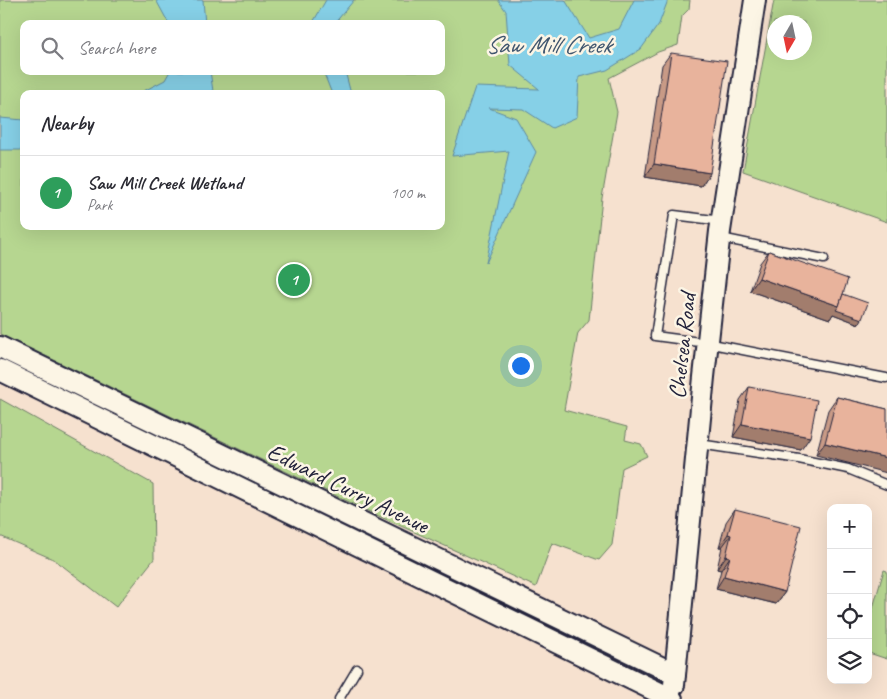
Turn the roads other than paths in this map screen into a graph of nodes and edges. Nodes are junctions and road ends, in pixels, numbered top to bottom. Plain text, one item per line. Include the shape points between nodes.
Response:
1 (756, 0) edge
2 (720, 229) junction
3 (824, 259) dead end
4 (707, 343) junction
5 (0, 347) edge
6 (0, 370) edge
7 (886, 378) edge
8 (697, 443) junction
9 (887, 485) edge
10 (428, 554) junction
11 (418, 574) junction
12 (357, 669) dead end
13 (675, 674) junction
14 (338, 699) edge
15 (672, 699) edge

1 - 2 street, Chelsea Road
2 - 3 lane
2 - 4 street, Chelsea Road
2 - 4 lane via 674,215 655,336
4 - 7 lane
4 - 8 street, Chelsea Road
5 - 10 street, Edward Curry Avenue
6 - 11 street, Edward Curry Avenue
8 - 9 lane via 848,469
8 - 13 street, Chelsea Road
10 - 11 street
10 - 13 street, Edward Curry Avenue
11 - 15 street, Edward Curry Avenue
12 - 14 lane
13 - 15 street, Chelsea Road

